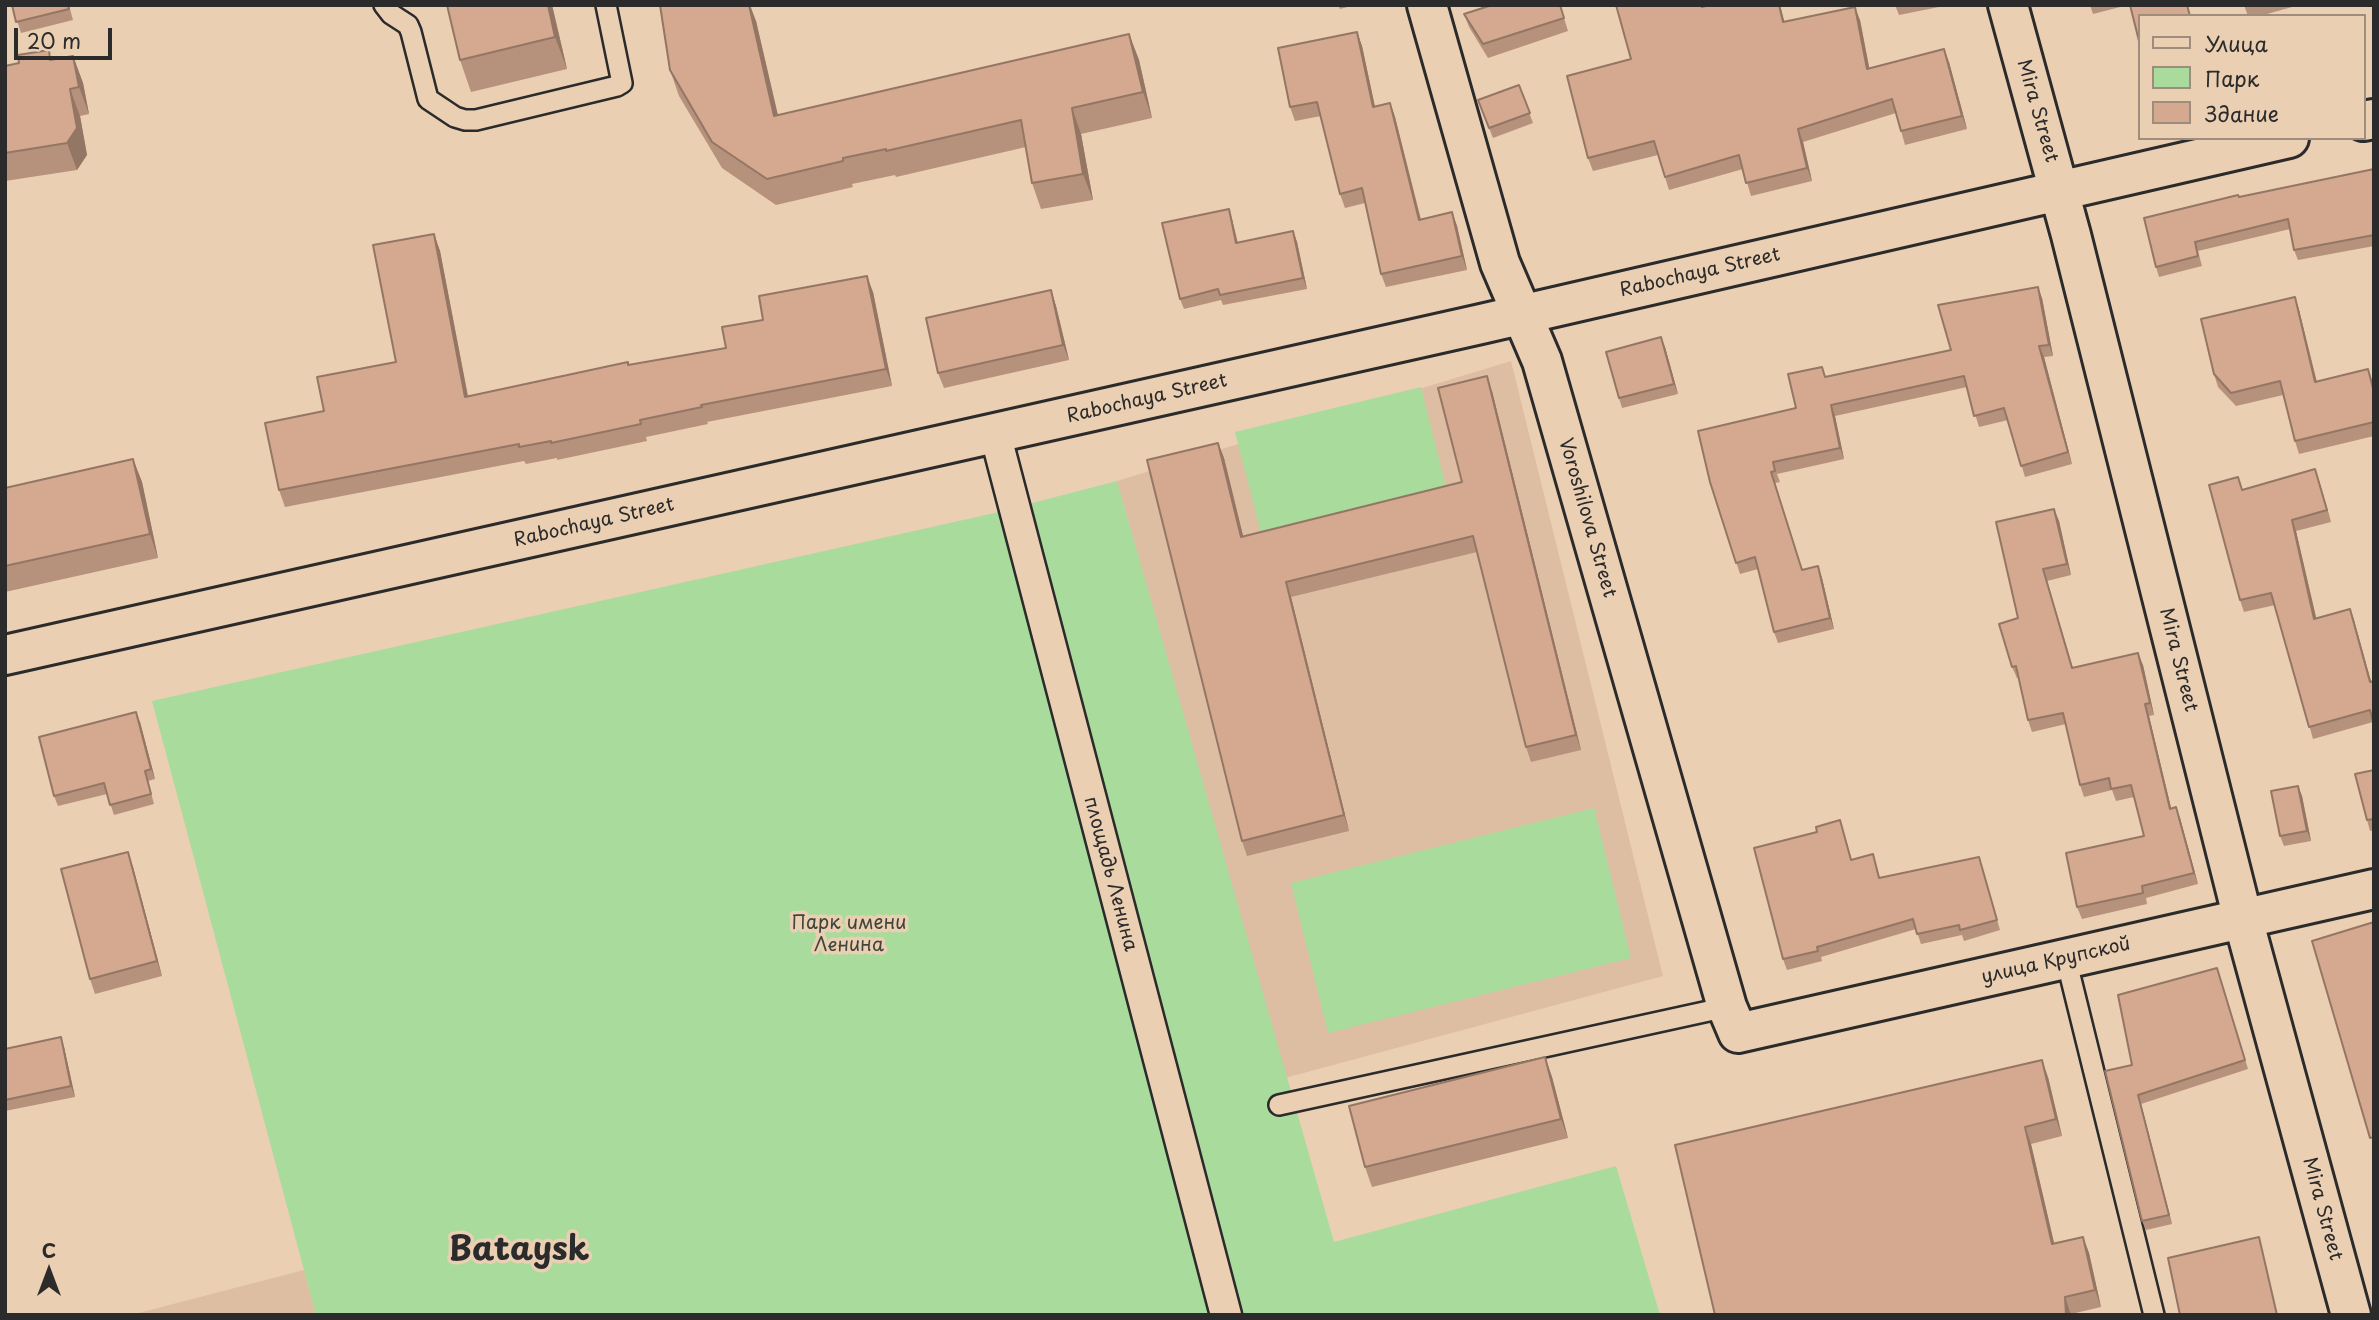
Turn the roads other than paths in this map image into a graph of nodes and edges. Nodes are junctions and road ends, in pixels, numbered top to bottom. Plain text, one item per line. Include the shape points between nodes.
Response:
1 (384, 5) edge
2 (606, 5) edge
3 (1427, 5) edge
4 (2008, 5) edge
5 (2280, 140) edge
6 (2059, 191) junction
7 (1524, 314) junction
8 (995, 433) junction
9 (5, 655) edge
10 (2374, 889) edge
11 (2243, 919) junction
12 (2066, 959) junction
13 (1733, 1020) junction
14 (1279, 1105) dead end
15 (1226, 1315) edge
16 (2154, 1315) edge
17 (2351, 1315) edge

1 - 2 lane via 408,25 428,99 455,117 475,120 622,83
3 - 7 street, Voroshilova Street via 1500,263
4 - 6 street, Mira Street
5 - 6 street, Rabochaya Street
6 - 7 street, Rabochaya Street
6 - 11 street, Mira Street
7 - 8 street, Rabochaya Street
7 - 13 street, Voroshilova Street via 1542,361
8 - 9 street, Rabochaya Street
8 - 15 street, площадь Ленина
10 - 11 street, улица Крупской
11 - 12 street, улица Крупской
11 - 17 street, Mira Street
12 - 13 street, улица Крупской
12 - 16 lane
13 - 14 lane

